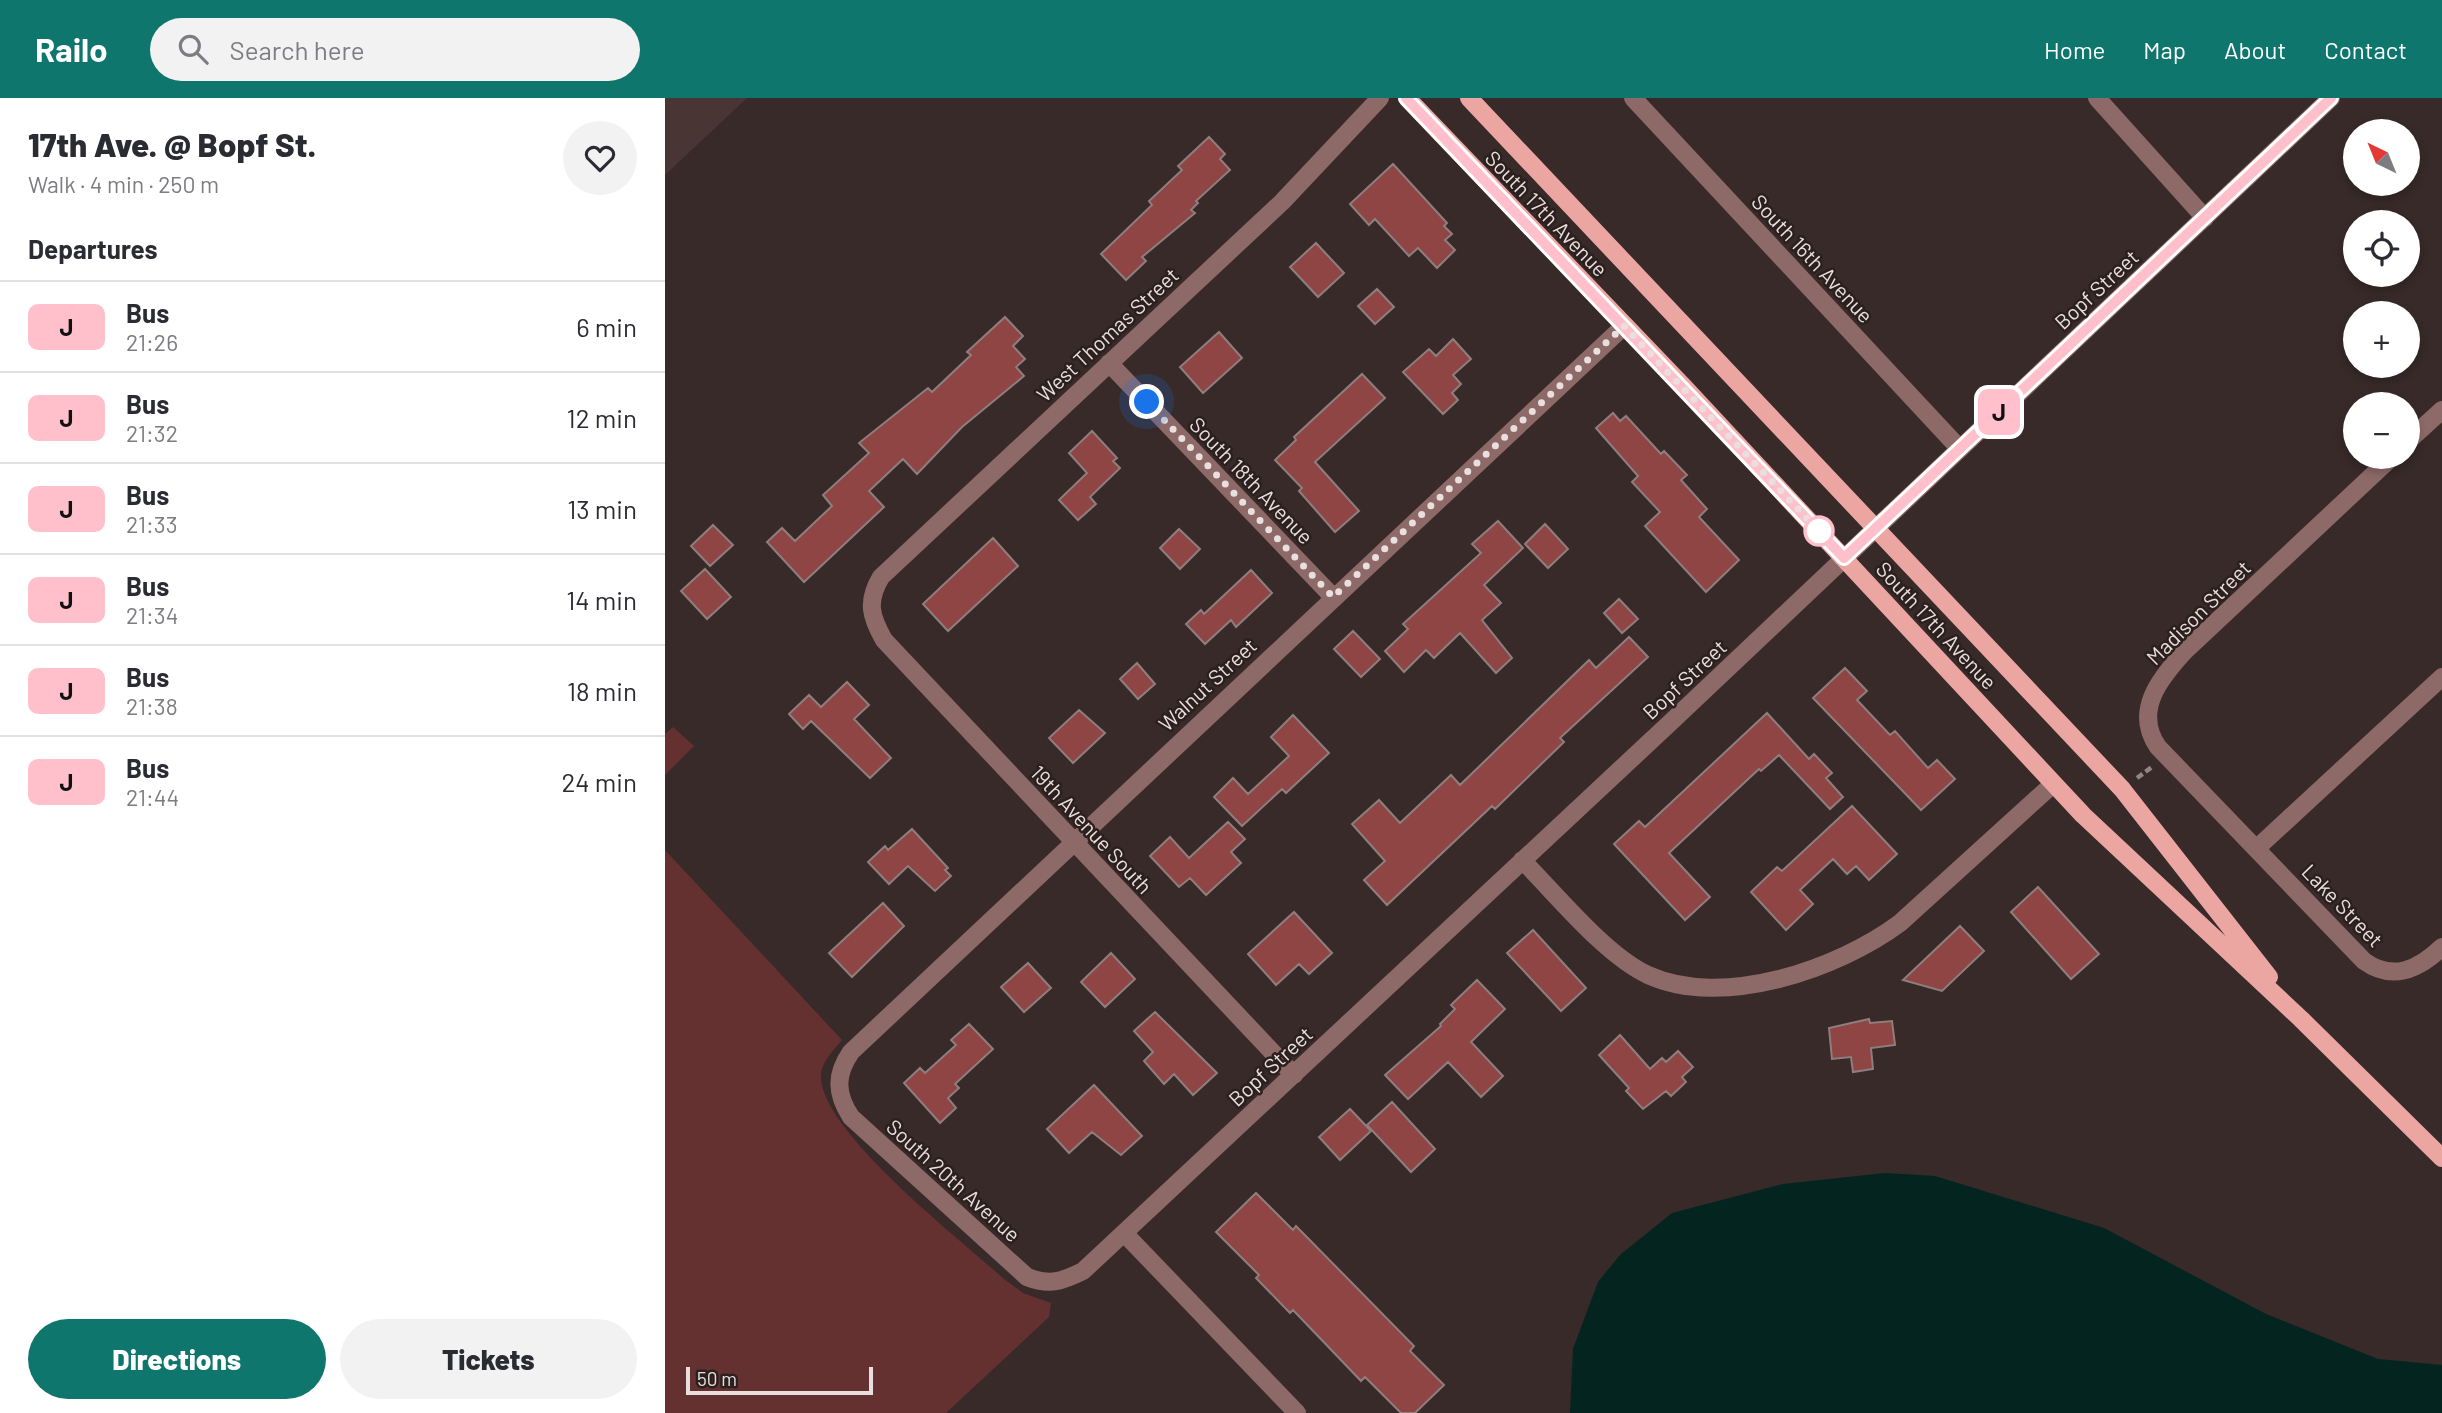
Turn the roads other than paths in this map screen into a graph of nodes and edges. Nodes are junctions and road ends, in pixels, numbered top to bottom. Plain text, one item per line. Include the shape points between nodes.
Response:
1 (1380, 98) edge
2 (1407, 98) edge
3 (1469, 98) edge
4 (1633, 98) edge
5 (2097, 98) edge
6 (2327, 100) edge
7 (2205, 218) junction
8 (1624, 326) junction
9 (1109, 363) junction
10 (2442, 410) edge
11 (2420, 431) edge
12 (1960, 449) junction
13 (2379, 469) edge
14 (1875, 528) junction
15 (1844, 558) junction
16 (1333, 597) junction
17 (870, 605) joint
18 (2442, 677) edge
19 (2053, 784) junction
20 (1072, 841) junction
21 (2257, 848) junction
22 (1523, 860) junction
23 (2442, 947) edge
24 (2301, 1018) junction
25 (1294, 1075) junction
26 (838, 1086) joint
27 (2442, 1158) edge
28 (1124, 1233) junction
29 (1060, 1282) joint
30 (1297, 1413) edge

1 - 9 street, West Thomas Street via 1288,196
2 - 8 main road, South 17th Avenue
3 - 14 main road, South 17th Avenue
4 - 12 street, South 16th Avenue
5 - 7 street
6 - 7 street, Bopf Street
7 - 12 street, Bopf Street
8 - 15 main road, South 17th Avenue
8 - 16 street, Walnut Street
9 - 16 street, South 18th Avenue
9 - 17 street, West Thomas Street via 881,578
10 - 11 street
12 - 14 street, Bopf Street
13 - 21 street, Madison Street via 2185,651 2150,699 2150,735
14 - 15 street, Bopf Street
14 - 24 main road, South 17th Avenue via 2138,806
15 - 19 main road, South 17th Avenue
15 - 22 street, Bopf Street
16 - 20 street, Walnut Street
17 - 20 street, 19th Avenue South via 884,640
18 - 21 street
19 - 22 street via 1872,943 1794,975 1729,986 1677,984 1648,975 1617,956
19 - 24 main road, South 17th Avenue
20 - 25 street, 19th Avenue South
20 - 26 street, Walnut Street via 851,1052 841,1066
21 - 23 street, Lake Street via 2358,956 2379,971 2409,970
22 - 25 street, Bopf Street
24 - 27 main road, South 17th Avenue
25 - 28 street, Bopf Street
26 - 29 street, South 20th Avenue via 851,1117 1027,1277 1043,1283
28 - 29 street, Bopf Street via 1083,1271
28 - 30 street

